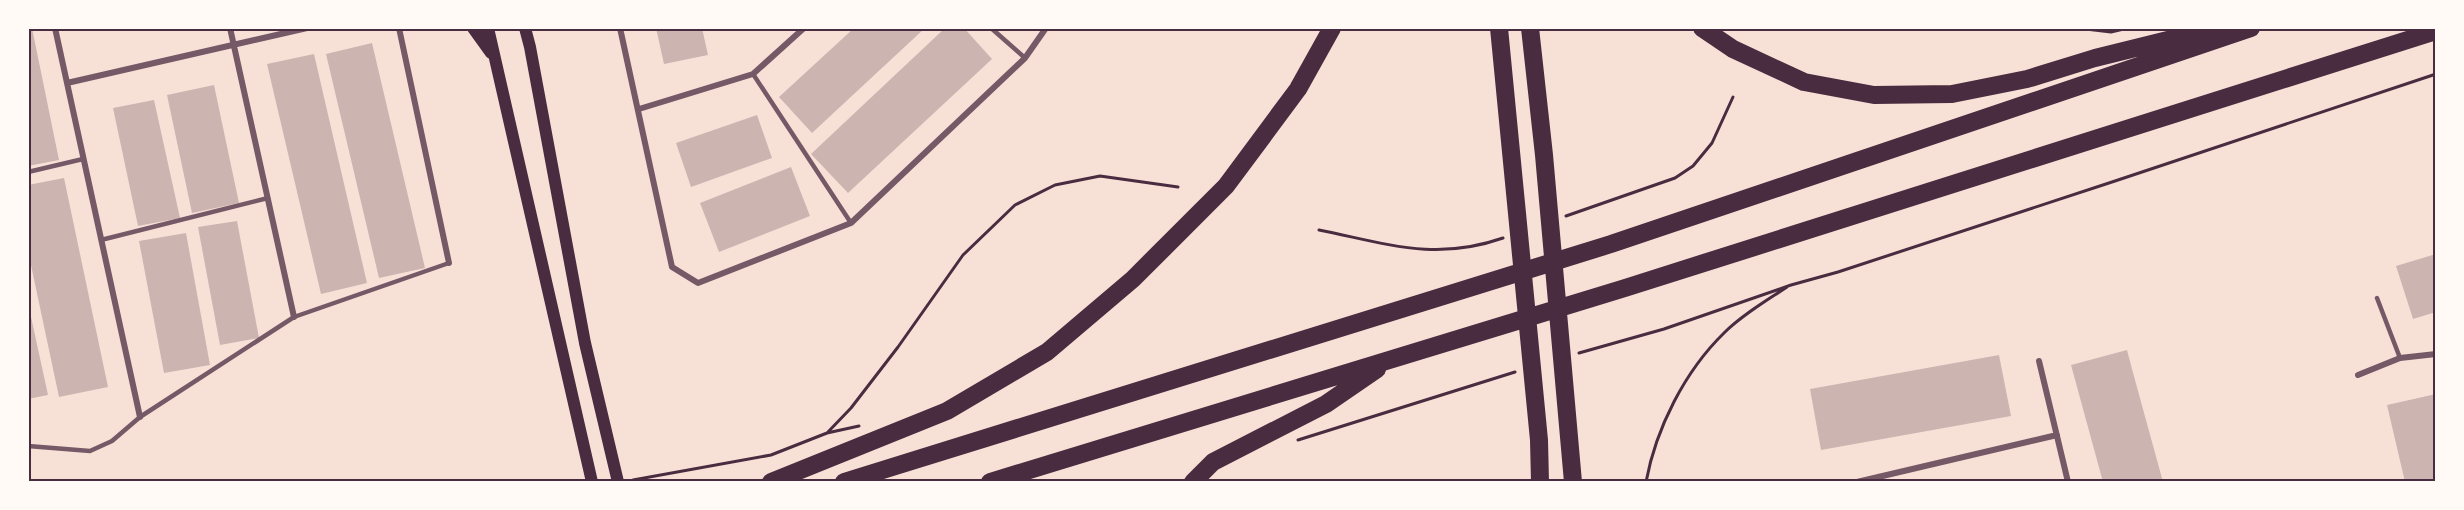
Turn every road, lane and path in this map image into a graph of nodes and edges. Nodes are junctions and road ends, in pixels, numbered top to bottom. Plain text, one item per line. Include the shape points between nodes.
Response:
1 (55, 28) edge
2 (230, 28) edge
3 (307, 28) edge
4 (399, 28) edge
5 (473, 28) edge
6 (488, 28) edge
7 (525, 28) edge
8 (620, 28) edge
9 (991, 28) edge
10 (1046, 28) edge
11 (1332, 28) edge
12 (1499, 28) edge
13 (1530, 28) edge
14 (1702, 28) edge
15 (2077, 28) edge
16 (2128, 28) edge
17 (2233, 28) edge
18 (2251, 28) edge
19 (801, 30) edge
20 (2436, 32) edge
21 (233, 45) junction
22 (1025, 58) junction
23 (495, 59) junction
24 (2436, 74) edge
25 (753, 75) junction
26 (67, 83) junction
27 (639, 109) junction
28 (84, 159) junction
29 (28, 172) edge
30 (1178, 187) dead end
31 (268, 198) junction
32 (851, 223) junction
33 (101, 240) junction
34 (449, 262) joint
35 (1791, 285) junction
36 (2377, 298) dead end
37 (294, 317) junction
38 (2436, 354) edge
39 (1573, 355) dead end
40 (1393, 358) junction
41 (2400, 358) junction
42 (2039, 361) dead end
43 (1516, 371) dead end
44 (2358, 375) dead end
45 (140, 417) junction
46 (869, 423) dead end
47 (827, 433) junction
48 (2057, 435) junction
49 (1292, 442) dead end
50 (28, 446) edge
51 (592, 482) edge
52 (618, 482) edge
53 (628, 482) edge
54 (771, 482) edge
55 (844, 482) edge
56 (990, 482) edge
57 (1193, 482) edge
58 (1540, 482) edge
59 (1573, 482) edge
60 (1646, 482) edge
61 (1857, 482) edge
62 (2068, 482) edge

1 - 26 street
2 - 21 street
3 - 21 street
4 - 34 street
5 - 23 main road
6 - 23 main road
7 - 52 main road via 585,343
8 - 27 street
9 - 22 lane
10 - 22 street
11 - 54 highway via 1298,89 1226,186 1133,279 1047,352 947,411
12 - 58 highway
13 - 59 highway
14 - 17 highway via 1734,49 1804,82 1874,95 1952,94 2027,79 2184,36
15 - 16 path via 2111,32
18 - 55 highway via 1611,244
19 - 25 street
20 - 40 highway
21 - 26 street
21 - 31 street
22 - 32 street
23 - 51 main road
24 - 35 path
25 - 27 street
25 - 32 lane
26 - 28 street
27 - 32 street via 672,267 698,282
28 - 29 lane
28 - 33 street
30 - 47 path via 1100,176 1055,185 1015,205 963,255 898,347
31 - 33 lane
31 - 37 street
33 - 45 street
34 - 37 lane
35 - 39 path via 1664,329
35 - 60 path via 1725,332 1698,362 1677,397 1651,459
36 - 41 lane
37 - 45 lane
38 - 41 street
40 - 56 highway
40 - 57 highway via 1326,404 1214,462
41 - 44 street
42 - 48 street
43 - 49 path
45 - 50 lane via 112,441 90,451
46 - 47 path
47 - 53 path via 771,455
48 - 61 street
48 - 62 street

